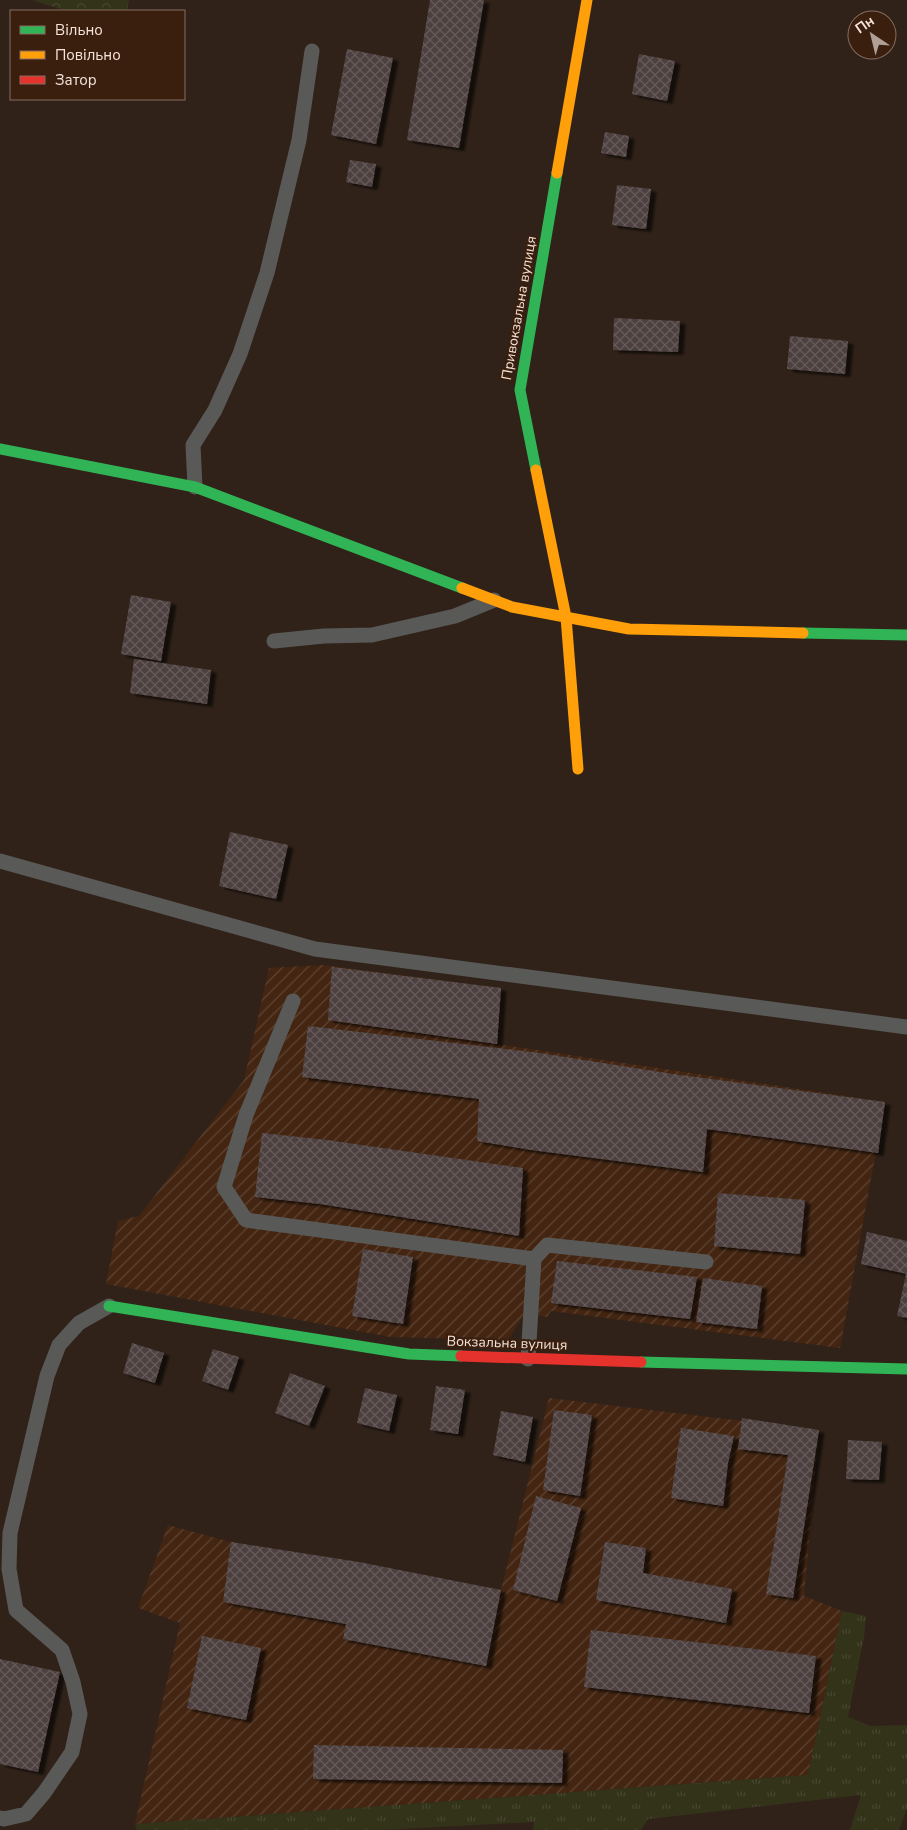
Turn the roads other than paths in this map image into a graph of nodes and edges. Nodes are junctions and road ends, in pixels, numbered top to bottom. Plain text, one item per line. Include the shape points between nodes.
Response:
1 (586, 0) edge
2 (312, 52) dead end
3 (0, 449) edge
4 (195, 488) junction
5 (494, 600) junction
6 (566, 617) junction
7 (907, 635) edge
8 (274, 640) dead end
9 (578, 769) dead end
10 (0, 861) edge
11 (293, 1001) dead end
12 (907, 1027) edge
13 (534, 1259) junction
14 (706, 1262) dead end
15 (109, 1306) joint
16 (528, 1359) junction
17 (907, 1368) edge
18 (0, 1818) edge

1 - 6 street, Привокзальна вулиця via 520,390
2 - 4 lane via 299,140 267,273 240,354 215,410 193,445
3 - 4 street
4 - 5 street
5 - 6 street via 512,607
5 - 8 lane via 455,616 372,635
6 - 7 street via 629,629
6 - 9 street, Привокзальна вулиця
10 - 12 lane via 316,949
11 - 13 lane via 246,1115 224,1187 246,1220
13 - 14 lane via 547,1245
13 - 16 lane
15 - 16 street, Вокзальна вулиця via 409,1354
15 - 18 lane via 79,1323 59,1345 47,1376 10,1533 9,1569 16,1610 62,1650 73,1682 80,1714 72,1752 26,1814
16 - 17 street, Вокзальна вулиця via 873,1370

